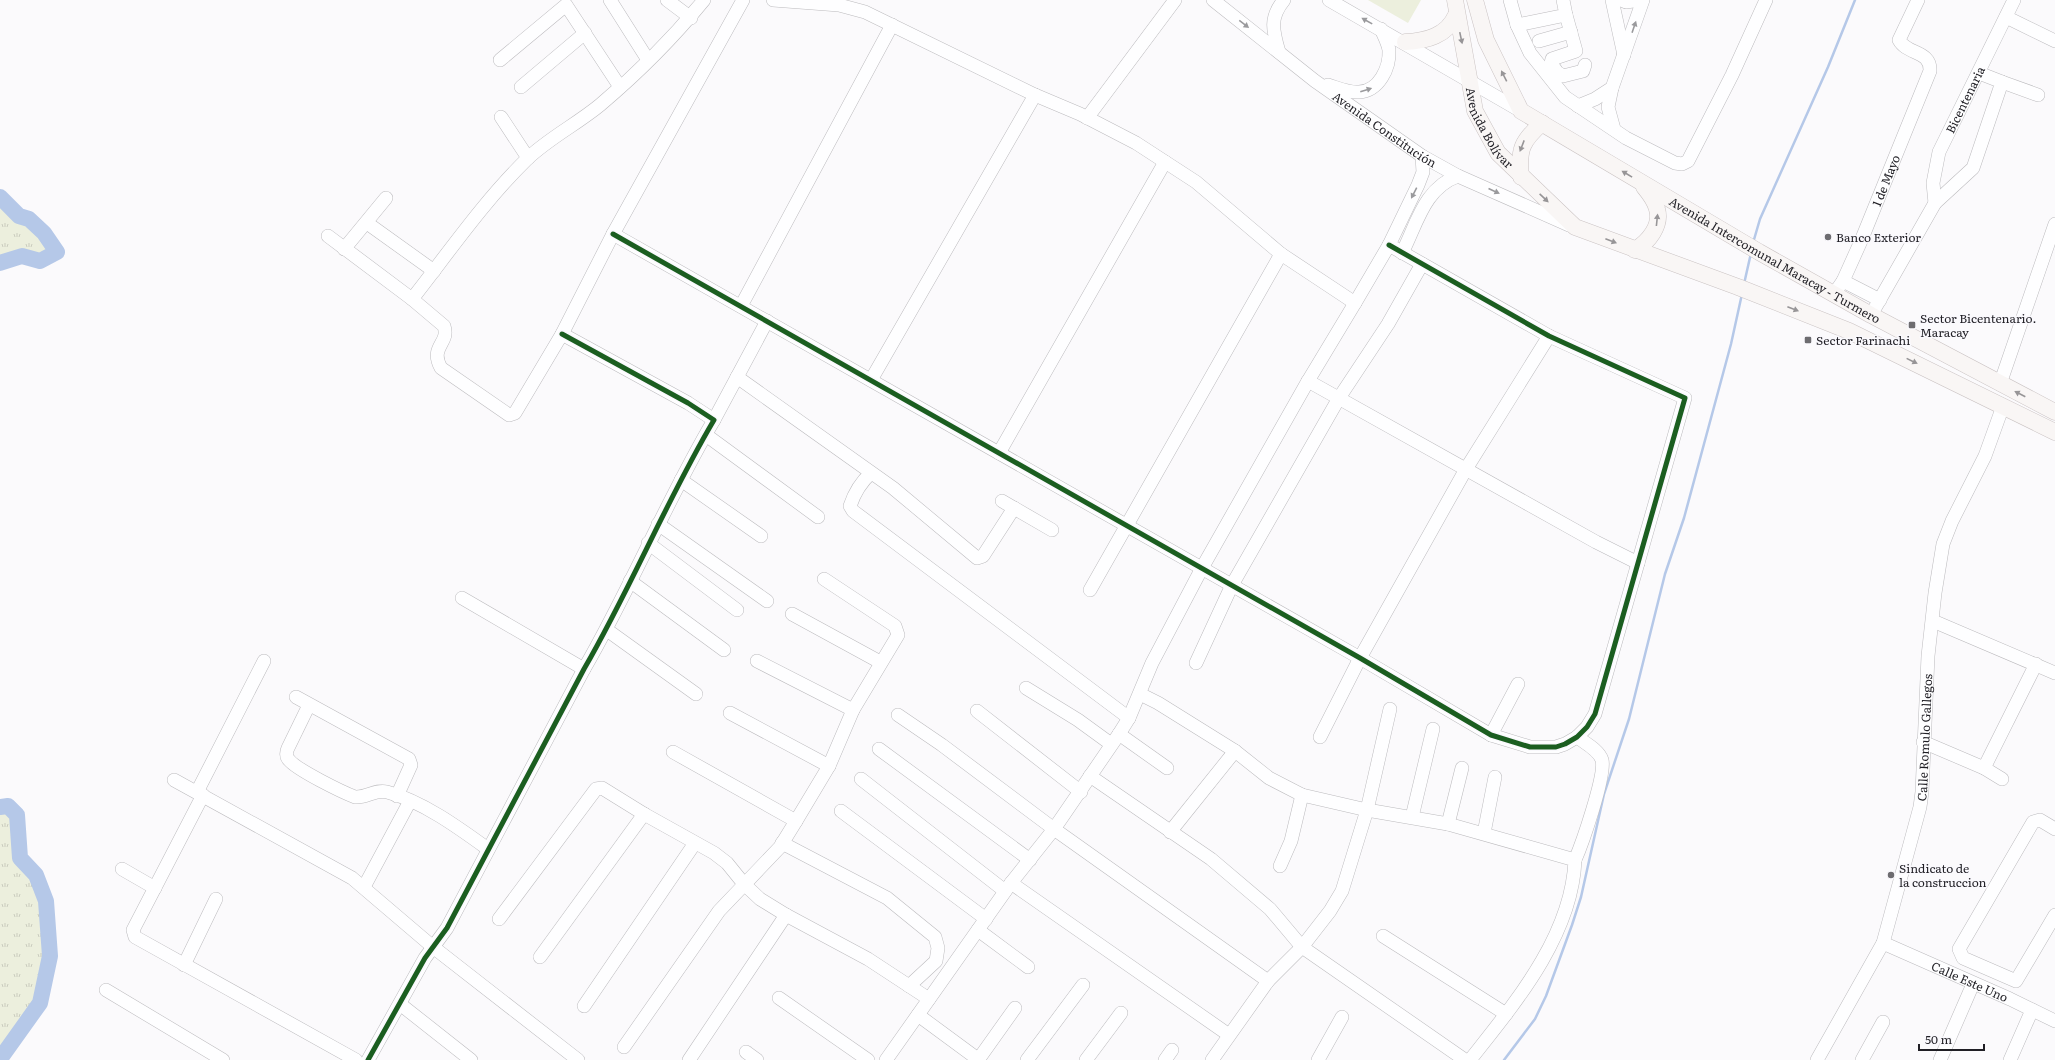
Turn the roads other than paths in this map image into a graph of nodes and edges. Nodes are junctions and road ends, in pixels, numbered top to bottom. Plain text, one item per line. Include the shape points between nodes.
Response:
1 (610, 0) edge
2 (667, 0) edge
3 (704, 0) edge
4 (743, 0) edge
5 (773, 0) edge
6 (1176, 0) edge
7 (1213, 0) edge
8 (1284, 0) edge
9 (1329, 0) edge
10 (1475, 0) edge
11 (1510, 0) edge
12 (1562, 0) edge
13 (1612, 0) edge
14 (1621, 0) edge
15 (1640, 0) edge
16 (1643, 0) edge
17 (1766, 0) edge
18 (1918, 0) edge
19 (2014, 0) edge
20 (1456, 7) edge
21 (1566, 15) junction
22 (2006, 17) junction
23 (691, 18) junction
24 (892, 25) junction
25 (1517, 25) junction
26 (1381, 29) junction
27 (1571, 32) junction
28 (585, 33) junction
29 (1539, 41) dead end
30 (2055, 41) edge
31 (1405, 42) junction
32 (1279, 52) junction
33 (1624, 55) junction
34 (500, 60) dead end
35 (648, 60) junction
36 (1585, 65) dead end
37 (1979, 73) junction
38 (1315, 81) junction
39 (1470, 82) junction
40 (2002, 82) junction
41 (521, 87) dead end
42 (620, 87) junction
43 (1612, 88) junction
44 (1034, 95) junction
45 (2038, 95) dead end
46 (1578, 106) junction
47 (1521, 111) junction
48 (501, 117) dead end
49 (1087, 118) junction
50 (1542, 123) junction
51 (1614, 129) junction
52 (1422, 156) junction
53 (528, 158) junction
54 (1165, 162) junction
55 (1458, 176) junction
56 (1521, 176) junction
57 (1642, 184) junction
58 (386, 198) dead end
59 (1935, 203) junction
60 (367, 223) junction
61 (2055, 224) edge
62 (1575, 227) junction
63 (613, 234) junction
64 (328, 236) dead end
65 (1391, 240) junction
66 (1405, 247) junction
67 (344, 249) junction
68 (1635, 250) junction
69 (1281, 254) junction
70 (1422, 264) junction
71 (434, 271) junction
72 (1838, 288) junction
73 (412, 299) junction
74 (1880, 300) junction
75 (1355, 304) junction
76 (741, 306) junction
77 (1871, 315) junction
78 (767, 321) junction
79 (562, 334) junction
80 (1549, 336) junction
81 (737, 376) junction
82 (871, 380) junction
83 (1308, 381) junction
84 (2000, 384) junction
85 (1339, 398) junction
86 (2003, 406) junction
87 (2055, 412) edge
88 (714, 420) junction
89 (2055, 432) edge
90 (706, 435) junction
91 (999, 453) junction
92 (1466, 469) junction
93 (871, 473) junction
94 (681, 480) junction
95 (1002, 501) dead end
96 (1014, 508) junction
97 (818, 517) dead end
98 (658, 524) junction
99 (1126, 524) junction
100 (1052, 530) dead end
101 (761, 536) dead end
102 (648, 543) junction
103 (1638, 563) junction
104 (1202, 568) junction
105 (824, 578) dead end
106 (630, 581) junction
107 (1232, 585) junction
108 (1090, 590) dead end
109 (462, 598) dead end
110 (767, 601) dead end
111 (737, 610) dead end
112 (792, 614) dead end
113 (1933, 621) junction
114 (606, 630) junction
115 (724, 650) dead end
116 (1360, 658) junction
117 (264, 660) dead end
118 (757, 661) dead end
119 (880, 662) junction
120 (1196, 663) dead end
121 (2036, 664) junction
122 (584, 669) junction
123 (2055, 672) edge
124 (1518, 684) dead end
125 (1026, 688) dead end
126 (696, 694) dead end
127 (1140, 694) junction
128 (296, 697) dead end
129 (309, 705) junction
130 (1390, 709) dead end
131 (853, 710) junction
132 (977, 711) dead end
133 (730, 713) dead end
134 (898, 714) dead end
135 (1129, 718) junction
136 (1433, 729) dead end
137 (1491, 735) junction
138 (1320, 737) dead end
139 (1577, 737) junction
140 (1115, 739) junction
141 (1923, 742) junction
142 (879, 749) dead end
143 (1235, 751) junction
144 (673, 752) dead end
145 (829, 766) junction
146 (1167, 768) dead end
147 (1462, 768) dead end
148 (1984, 768) junction
149 (1090, 776) junction
150 (1495, 777) dead end
151 (861, 779) dead end
152 (2002, 779) dead end
153 (174, 780) dead end
154 (1081, 792) junction
155 (200, 794) junction
156 (1302, 795) junction
157 (397, 796) junction
158 (410, 801) junction
159 (1367, 810) junction
160 (841, 811) dead end
161 (644, 814) junction
162 (1412, 817) junction
163 (796, 821) junction
164 (1448, 824) junction
165 (1054, 829) junction
166 (2055, 829) edge
167 (1170, 832) junction
168 (1484, 833) junction
169 (695, 842) junction
170 (782, 843) junction
171 (488, 849) junction
172 (1030, 860) junction
173 (1575, 860) junction
174 (1280, 866) dead end
175 (122, 869) dead end
176 (744, 884) junction
177 (364, 887) junction
178 (1008, 887) junction
179 (155, 888) junction
180 (216, 899) dead end
181 (2055, 915) edge
182 (786, 916) junction
183 (986, 918) junction
184 (499, 920) dead end
185 (978, 930) junction
186 (1383, 936) dead end
187 (1883, 943) junction
188 (433, 947) junction
189 (1302, 947) junction
190 (540, 957) dead end
191 (184, 966) junction
192 (1028, 967) dead end
193 (1268, 981) junction
194 (2016, 981) junction
195 (1974, 984) junction
196 (1083, 985) dead end
197 (909, 986) junction
198 (106, 990) dead end
199 (779, 998) dead end
200 (929, 999) junction
201 (2010, 999) junction
202 (400, 1004) junction
203 (584, 1006) dead end
204 (1015, 1008) dead end
205 (2032, 1010) junction
206 (1121, 1014) dead end
207 (1506, 1014) junction
208 (918, 1015) junction
209 (1342, 1017) dead end
210 (2055, 1021) edge
211 (1883, 1022) dead end
212 (1229, 1035) junction
213 (624, 1047) dead end
214 (746, 1052) dead end
215 (223, 1060) edge
216 (356, 1060) edge
217 (368, 1060) edge
218 (471, 1060) edge
219 (578, 1060) edge
220 (689, 1060) edge
221 (757, 1060) edge
222 (868, 1060) edge
223 (886, 1060) edge
224 (979, 1060) edge
225 (1027, 1060) edge
226 (1086, 1060) edge
227 (1212, 1060) edge
228 (1318, 1060) edge
229 (1465, 1060) edge
230 (1470, 1060) edge
231 (1817, 1060) edge
232 (1862, 1060) edge
233 (1940, 1060) edge
234 (2010, 1060) edge

1 - 35 street
2 - 23 street
3 - 23 street
4 - 63 street
5 - 24 street via 839,5 865,12
6 - 49 street
7 -> 32 street, Avenida Constitución
8 - 32 street via 1276,10 1273,20
26 -> 9 street
47 -> 10 main road via 1486,40
11 - 25 street
12 - 21 street
13 - 33 street
14 - 15 street
33 -> 16 street
17 - 51 street via 1732,75 1688,161 1682,164 1675,163 1626,138
18 - 72 street, 1 de Mayo via 1899,40 1905,48 1926,56 1930,63 1927,78
19 - 22 street, Bicentenaria
20 - 31 main road via 1453,22 1431,39
20 -> 39 main road, Avenida Bolívar
21 - 25 street
21 - 27 street
22 - 30 street
22 - 37 street, Bicentenaria
23 - 35 street
24 - 44 street
24 - 76 street
25 - 46 street via 1530,53 1565,98
26 - 31 street
38 -> 26 street via 1348,91 1360,92 1373,88 1382,77 1389,57 1389,48
27 - 29 street
27 - 36 street via 1576,52 1552,59 1551,63 1563,76 1583,72
28 - 34 street via 566,5
28 - 41 street
28 - 42 street
31 - 39 street
32 - 38 street, Avenida Constitución
33 - 43 street
35 - 42 street
37 - 40 street
37 - 59 street, Bicentenaria via 1939,152 1933,183
38 - 52 street, Avenida Constitución
39 - 47 street
39 - 56 main road, Avenida Bolívar via 1476,111 1498,153
40 - 45 street
40 - 59 street via 1973,168
42 - 53 street
43 - 46 street
43 - 51 street via 1608,107
44 - 49 street
44 - 82 street
46 - 51 street
47 - 50 main road, Avenida Intercomunal Maracay - Turmero
48 - 53 street
49 - 54 street via 1136,143
50 -> 56 main road via 1524,141 1519,161
57 -> 50 main road, Avenida Intercomunal Maracay - Turmero
52 - 55 street, Avenida Constitución
52 -> 65 street via 1423,172
53 - 71 street via 495,194
54 - 69 street via 1196,182
54 - 91 street
55 -> 62 street, Avenida Constitución
55 - 66 street via 1446,180 1433,192 1415,222
56 -> 62 main road, Avenida Bolívar
68 -> 57 main road via 1646,243 1657,224 1657,209
57 - 72 main road, Avenida Intercomunal Maracay - Turmero via 1759,252
58 - 60 street
59 - 74 street
60 - 67 street
60 - 71 street
61 - 84 street
62 -> 68 main road, Avenida Intercomunal Maracay - Turmero
63 - 76 street
63 - 79 street
64 - 67 street
65 - 66 street
65 - 75 street
66 - 70 street
67 - 73 street
68 -> 86 main road, Avenida Intercomunal Maracay - Turmero via 1757,294 1849,331
69 - 75 street
69 - 99 street
70 - 80 street
70 - 85 street via 1388,324
71 - 73 street
72 - 74 street
72 - 77 main road, Avenida Intercomunal Maracay - Turmero
73 - 79 street via 444,326 445,336 436,359 441,368 509,415 519,409
74 - 77 street
75 - 83 street
76 - 78 street
77 - 84 main road, Avenida Intercomunal Maracay - Turmero
78 - 81 street
78 - 82 street
79 - 88 street
80 - 92 street
80 - 103 street via 1685,398
81 - 88 street
81 - 93 street
82 - 91 street
83 - 85 street
83 - 104 street
87 -> 84 main road, Avenida Intercomunal Maracay - Turmero
85 - 92 street
85 - 107 street
86 - 89 main road, Avenida Intercomunal Maracay - Turmero
86 - 113 street, Calle Romulo Gallegos via 1985,456 1943,544
88 - 90 street
90 - 94 street
90 - 97 street
91 - 99 street
92 - 103 street
92 - 116 street
93 - 96 street via 893,488 977,558 983,556
93 - 135 street via 864,479 852,500 850,506 853,511
94 - 98 street
94 - 101 street
95 - 96 street
96 - 100 street
98 - 102 street
98 - 110 street
99 - 104 street
99 - 108 street
102 - 106 street
102 - 111 street
103 - 139 street via 1595,714
104 - 107 street
104 - 127 street via 1152,663
105 - 119 street via 895,626 898,635
106 - 114 street
106 - 115 street
107 - 116 street
107 - 120 street
109 - 122 street
112 - 119 street
113 - 121 street
113 - 141 street, Calle Romulo Gallegos via 1928,656
114 - 122 street
114 - 126 street
116 - 137 street
116 - 138 street
117 - 155 street
118 - 131 street
119 - 131 street
121 - 123 street
121 - 148 street
122 - 171 street
124 - 137 street
125 - 140 street
127 - 135 street
127 - 143 street
128 - 129 street
129 - 157 street via 410,759 411,765
129 - 157 street via 288,748 288,760 355,797 377,792
130 - 159 street
131 - 145 street
132 - 154 street
133 - 145 street
134 - 165 street
135 - 140 street
136 - 162 street
137 - 139 street via 1538,748 1565,744
139 - 173 street via 1600,756 1602,761 1596,796
140 - 146 street
140 - 149 street
141 - 148 street
141 - 187 street, Calle Romulo Gallegos via 1920,807
142 - 172 street
143 - 156 street via 1269,778
143 - 167 street
144 - 163 street
145 - 163 street
147 - 164 street
148 - 152 street
149 - 154 street
149 - 167 street
150 - 168 street
151 - 178 street
153 - 155 street
154 - 165 street
155 - 177 street
155 - 179 street
156 - 159 street
156 - 174 street via 1291,841
157 - 158 street
158 - 171 street via 455,826
158 - 177 street
159 - 162 street
159 - 189 street via 1342,891
160 - 183 street
161 - 169 street
161 - 184 street via 602,788 596,789
161 - 190 street
162 - 164 street
163 - 170 street
164 - 168 street
165 - 172 street
165 - 193 street
166 - 194 street via 2040,820 2033,822 1959,949 1963,958
167 - 189 street via 1211,859 1270,909
168 - 173 street
169 - 176 street via 728,864
169 - 203 street
170 - 176 street
170 - 197 street via 887,898 935,937 938,948 936,961
171 - 188 street via 447,928
172 - 178 street
173 - 207 street via 1566,904 1554,937 1540,965
175 - 179 street
176 - 182 street via 760,899
176 - 213 street via 720,910
177 - 188 street
178 - 183 street
178 - 212 street
179 - 191 street via 133,933 135,937
180 - 191 street
181 - 194 street
182 - 197 street via 868,959
182 - 220 street
183 - 185 street
185 - 192 street
185 - 200 street
186 - 207 street
187 - 195 street, Calle Este Uno
187 - 231 street, Calle Romulo Gallegos
188 - 202 street
188 - 219 street
189 - 193 street
189 - 229 street
191 - 216 street
193 - 212 street
194 - 201 street
195 - 201 street, Calle Este Uno
195 - 233 street
196 - 225 street
197 - 200 street
198 - 215 street
199 - 222 street
200 - 208 street
201 - 205 street, Calle Este Uno
202 - 217 street
202 - 218 street
204 - 224 street
205 - 210 street, Calle Este Uno
205 - 234 street
206 - 226 street
207 - 230 street
208 - 223 street
208 - 224 street
209 - 228 street
211 - 232 street
212 - 227 street
214 - 221 street

